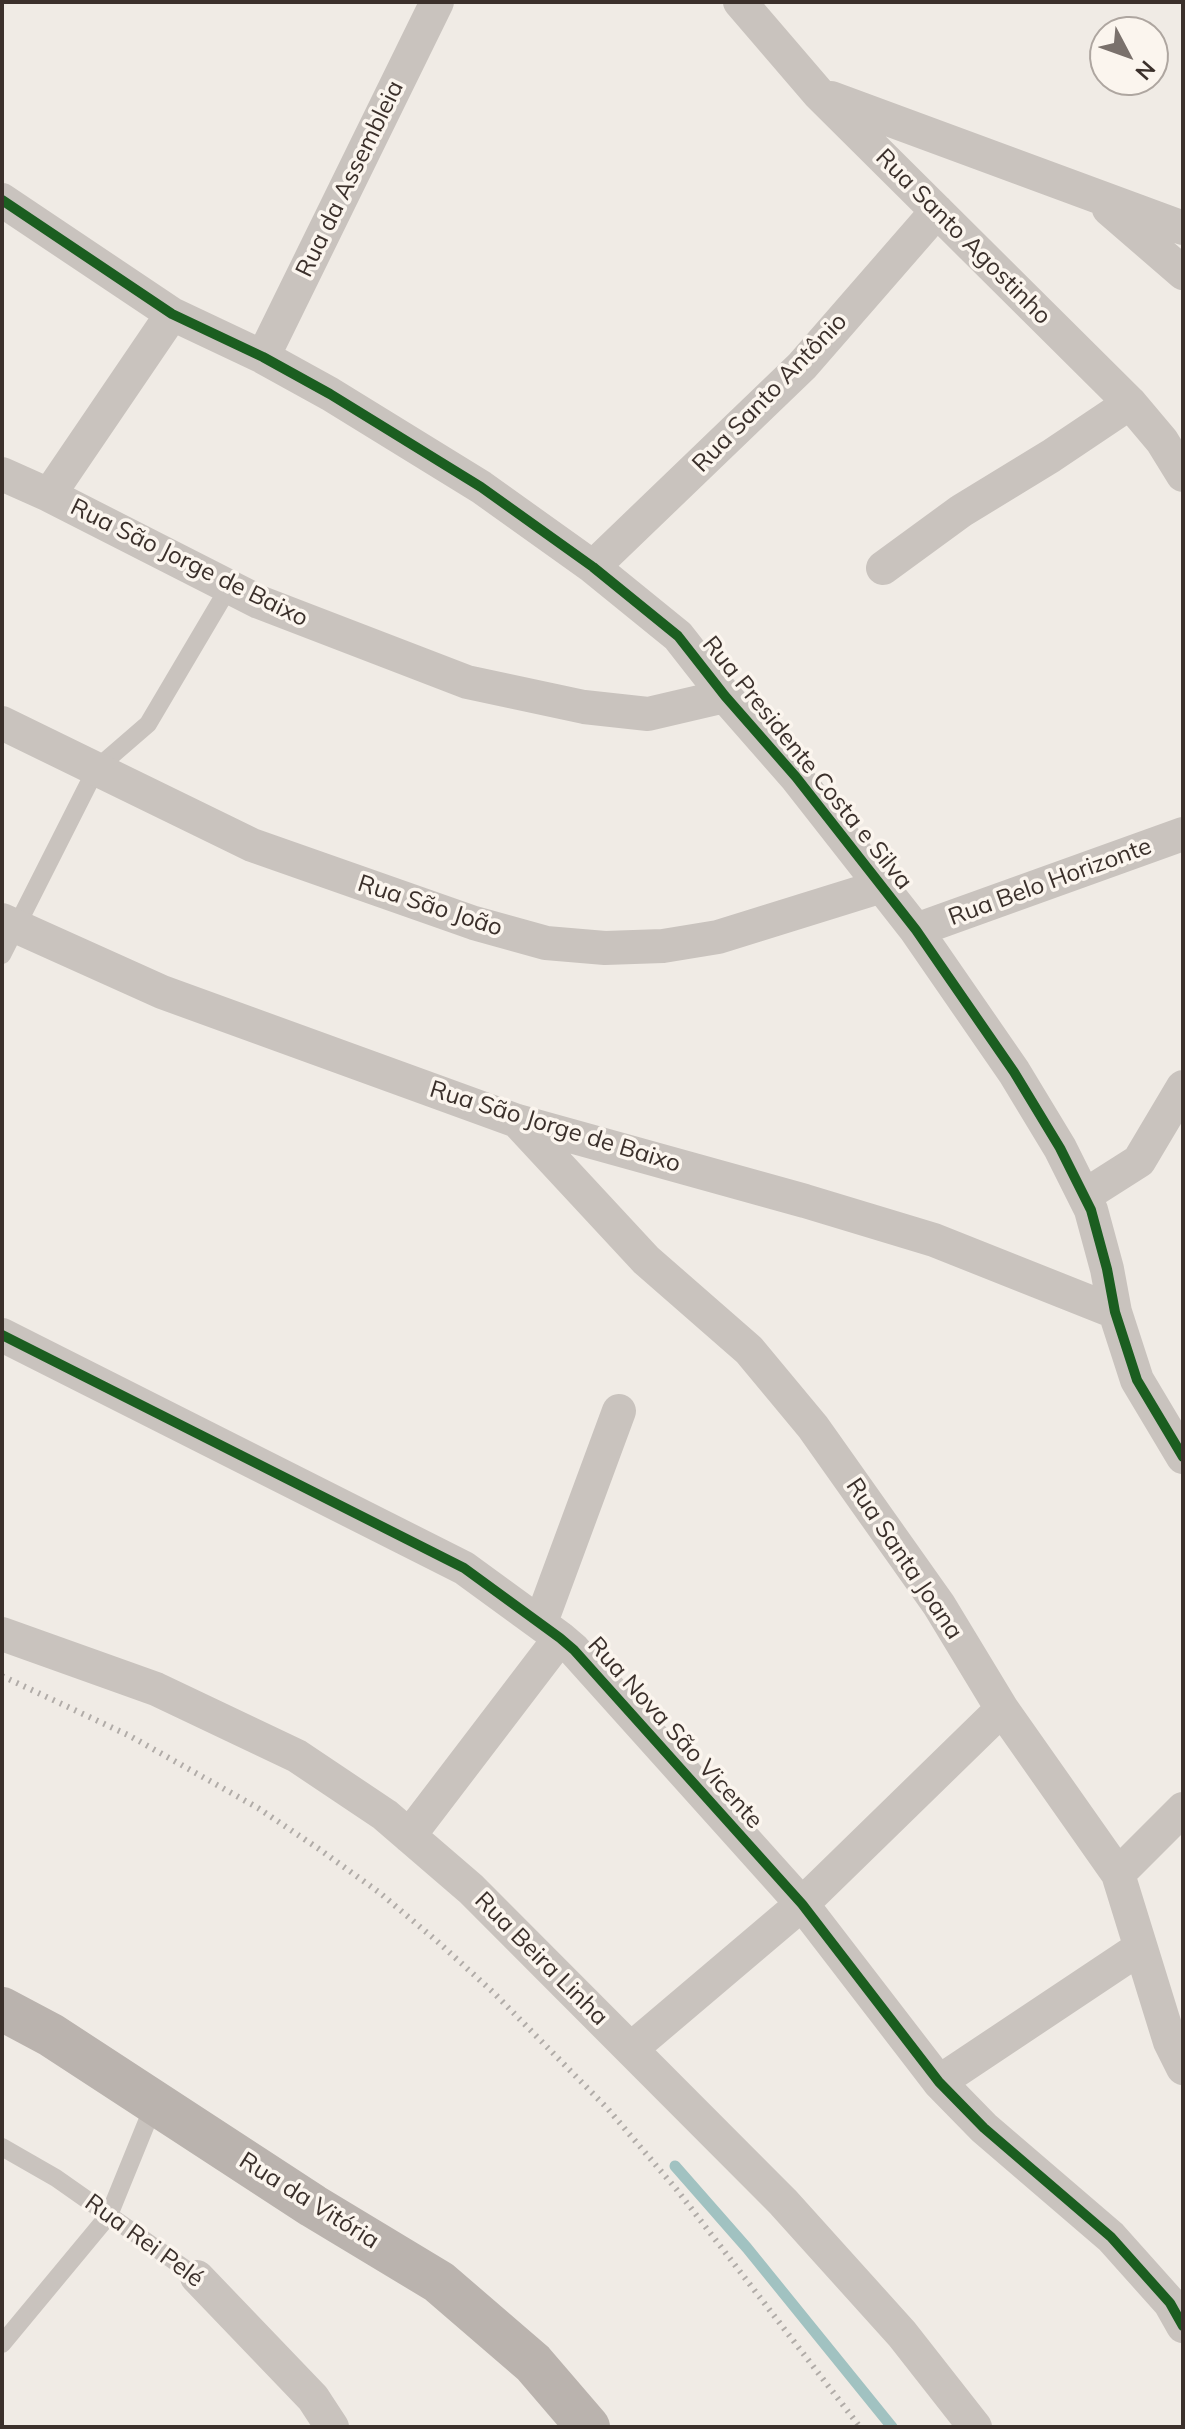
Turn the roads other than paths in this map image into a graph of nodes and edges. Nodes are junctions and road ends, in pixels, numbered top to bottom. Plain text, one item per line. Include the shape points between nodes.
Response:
1 (437, 2) edge
2 (740, 2) edge
3 (819, 94) junction
4 (1094, 196) junction
5 (2, 200) edge
6 (937, 211) junction
7 (1183, 228) edge
8 (1183, 273) edge
9 (172, 314) junction
10 (263, 357) junction
11 (1130, 403) junction
12 (2, 474) edge
13 (1183, 475) edge
14 (49, 495) junction
15 (593, 567) junction
16 (883, 568) dead end
17 (229, 587) junction
18 (725, 696) junction
19 (2, 723) edge
20 (96, 769) junction
21 (1183, 834) edge
22 (882, 886) junction
23 (916, 930) junction
24 (6, 934) edge
25 (1183, 1087) edge
26 (517, 1121) junction
27 (1084, 1196) junction
28 (1115, 1312) junction
29 (2, 1335) edge
30 (619, 1411) dead end
31 (1183, 1457) edge
32 (551, 1630) junction
33 (2, 1634) edge
34 (1002, 1709) junction
35 (1183, 1809) edge
36 (409, 1836) junction
37 (1118, 1874) junction
38 (802, 1904) junction
39 (1140, 1948) junction
40 (2, 2009) edge
41 (631, 2049) junction
42 (1183, 2068) edge
43 (939, 2082) junction
44 (155, 2102) junction
45 (2, 2147) edge
46 (109, 2215) junction
47 (197, 2277) joint
48 (1183, 2326) edge
49 (2, 2344) edge
50 (332, 2427) edge
51 (588, 2427) edge
52 (975, 2427) edge

1 - 10 street, Rua da Assembleia
2 - 3 street, Rua Santo Agostinho
3 - 4 street
3 - 6 street, Rua Santo Agostinho
4 - 7 street
4 - 8 street
5 - 9 street, Rua Presidente Costa e Silva
6 - 11 street, Rua Santo Agostinho
6 - 15 street, Rua Santo Antônio via 802,366
9 - 10 street, Rua Presidente Costa e Silva
9 - 14 street
10 - 15 street, Rua Presidente Costa e Silva via 481,487
11 - 13 street, Rua Santo Agostinho
11 - 16 street via 961,511
12 - 14 street, Rua São Jorge de Baixo
14 - 17 street, Rua São Jorge de Baixo
15 - 18 street, Rua Presidente Costa e Silva via 678,636
17 - 18 street, Rua São Jorge de Baixo via 467,682 584,707 648,714
17 - 20 lane via 148,724
18 - 22 street, Rua Presidente Costa e Silva
19 - 20 street, Rua São João
20 - 22 street, Rua São João via 252,845 546,943 663,946 718,937
20 - 24 lane
21 - 23 street, Rua Belo Horizonte
22 - 23 street, Rua Presidente Costa e Silva
23 - 27 street, Rua Presidente Costa e Silva via 1014,1072
24 - 26 street, Rua São Jorge de Baixo
25 - 27 street via 1139,1161
26 - 28 street, Rua São Jorge de Baixo via 934,1240
26 - 34 street, Rua Santa Joana via 646,1260 749,1350 813,1427 939,1605
27 - 28 street, Rua Presidente Costa e Silva
28 - 31 street, Rua Presidente Costa e Silva via 1137,1380
29 - 32 street, Rua Nova São Vicente via 464,1568
30 - 32 street
32 - 36 street
32 - 38 street, Rua Nova São Vicente
33 - 36 street, Rua Beira Linha via 156,1689 297,1756
34 - 37 street, Rua Santa Joana
34 - 38 street
35 - 37 street
36 - 41 street, Rua Beira Linha via 471,1889
37 - 39 street, Rua Santa Joana
38 - 41 street
38 - 43 street, Rua Nova São Vicente
39 - 42 street, Rua Santa Joana
39 - 43 street
40 - 44 street, Rua da Vitória
41 - 52 street, Rua Beira Linha via 783,2202 902,2334
43 - 48 street, Rua Nova São Vicente via 984,2128 1111,2237 1170,2303
44 - 46 lane
44 - 51 street, Rua da Vitória via 439,2282 533,2363
45 - 46 lane, Rua Rei Pelé
46 - 47 lane, Rua Rei Pelé
46 - 49 lane
47 - 50 street, Rua Rei Pelé via 313,2398

